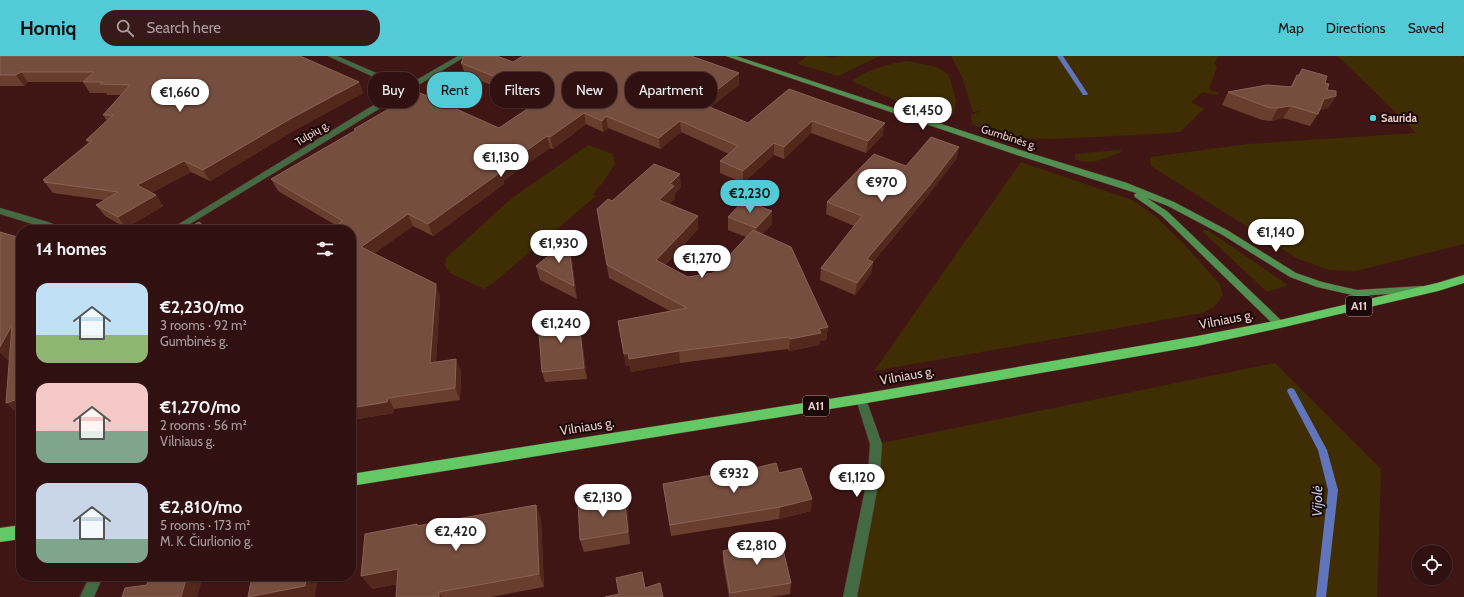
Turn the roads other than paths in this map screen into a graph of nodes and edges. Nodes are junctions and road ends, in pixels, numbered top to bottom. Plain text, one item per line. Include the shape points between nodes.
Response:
1 (331, 56) edge
2 (463, 56) edge
3 (729, 56) edge
4 (368, 72) edge
5 (419, 81) edge
6 (373, 108) edge
7 (1124, 185) junction
8 (0, 211) edge
9 (48, 225) edge
10 (180, 225) edge
11 (1464, 279) edge
12 (1438, 287) junction
13 (1280, 324) junction
14 (861, 399) junction
15 (356, 479) edge
16 (16, 533) edge
17 (0, 535) edge
18 (94, 581) edge
19 (87, 597) edge
20 (850, 597) edge

1 - 4 street
2 - 5 street, Tulpių g.
3 - 7 main road, Gumbinės g.
6 - 10 street, Tulpių g.
7 - 12 main road via 1172,204 1224,232 1293,275 1320,285 1357,293
7 - 13 main road via 1165,214
8 - 9 street
11 - 12 highway, Vilniaus g. / A11
12 - 13 highway, Vilniaus g. / A11
13 - 14 highway, Vilniaus g. / A11 via 1197,341
14 - 15 highway, Vilniaus g. / A11
14 - 20 street via 876,444 874,475
16 - 17 highway
18 - 19 street

